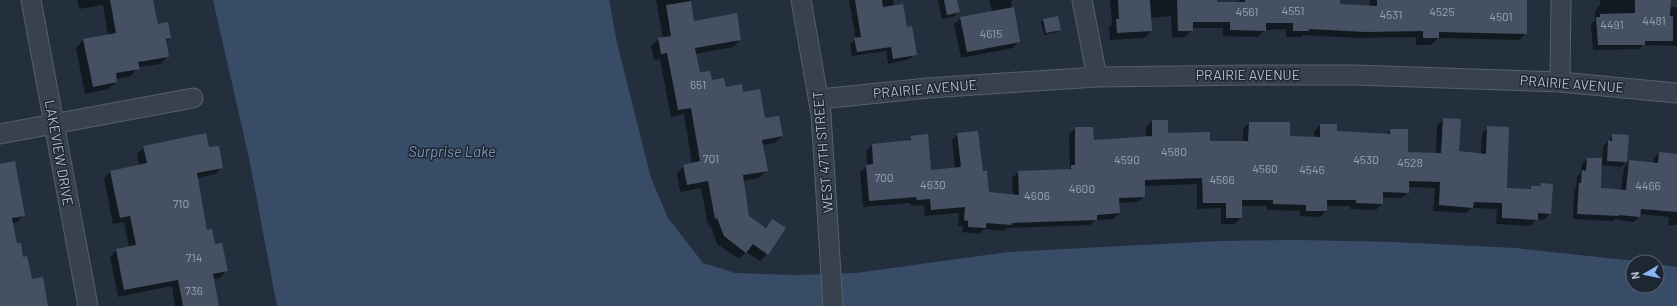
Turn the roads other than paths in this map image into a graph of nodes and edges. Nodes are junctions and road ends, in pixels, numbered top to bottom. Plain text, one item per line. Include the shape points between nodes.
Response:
1 (31, 0) edge
2 (801, 0) edge
3 (1082, 0) edge
4 (1561, 0) edge
5 (1097, 77) junction
6 (1560, 82) junction
7 (1677, 93) edge
8 (193, 98) dead end
9 (820, 99) junction
10 (54, 124) junction
11 (0, 134) edge
12 (88, 306) edge
13 (833, 306) edge

1 - 10 street, LAKEVIEW DRIVE
2 - 9 street, WEST 47TH STREET
3 - 5 street
4 - 6 street
5 - 6 street, PRAIRIE AVENUE via 1354,75
5 - 9 street, PRAIRIE AVENUE via 928,88
6 - 7 street, PRAIRIE AVENUE
8 - 10 street
9 - 13 street, WEST 47TH STREET
10 - 11 street
10 - 12 street, LAKEVIEW DRIVE

